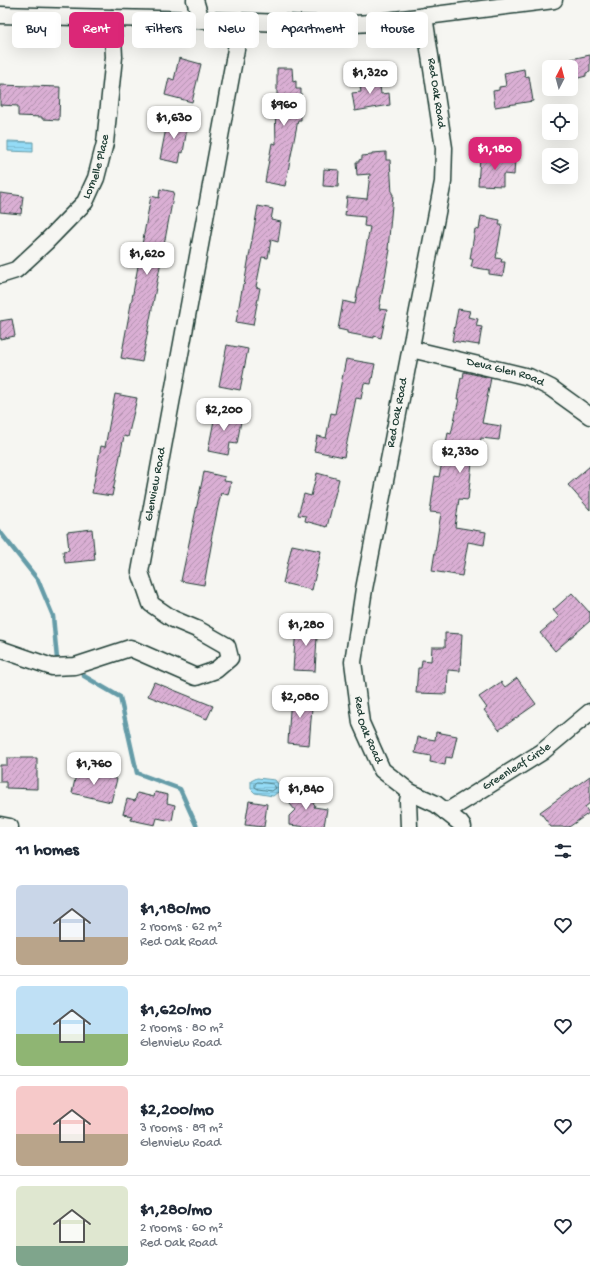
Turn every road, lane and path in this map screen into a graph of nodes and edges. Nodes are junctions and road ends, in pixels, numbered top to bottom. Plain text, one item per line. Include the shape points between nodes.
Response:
1 (195, 0) edge
2 (554, 0) edge
3 (0, 15) edge
4 (428, 16) edge
5 (69, 17) edge
6 (124, 18) edge
7 (202, 20) joint
8 (259, 22) edge
9 (366, 22) edge
10 (428, 42) edge
11 (114, 48) edge
12 (236, 48) edge
13 (0, 275) edge
14 (411, 349) junction
15 (590, 416) edge
16 (0, 650) edge
17 (588, 717) edge
18 (410, 792) junction
19 (446, 812) junction
20 (0, 825) edge
21 (10, 827) edge
22 (409, 827) edge
23 (463, 827) edge

1 - 7 street
2 - 4 street
3 - 5 street
6 - 7 street
8 - 9 street
10 - 14 street, Red Oak Road via 444,148 443,182
11 - 13 street, Lornelle Place via 105,143 96,178 85,202 16,270
12 - 16 street, Glenview Road via 140,572 151,604 173,619 227,646 230,658 216,670 196,677 130,648 74,666 52,667
14 - 15 street, Deva Glen Road via 529,378 551,388
14 - 18 street, Red Oak Road via 364,589 353,662 361,724 382,770
17 - 19 street, Greenleaf Circle via 542,752
18 - 19 street, Red Oak Road via 436,804
18 - 22 street
19 - 23 street, Red Oak Road
20 - 21 street

